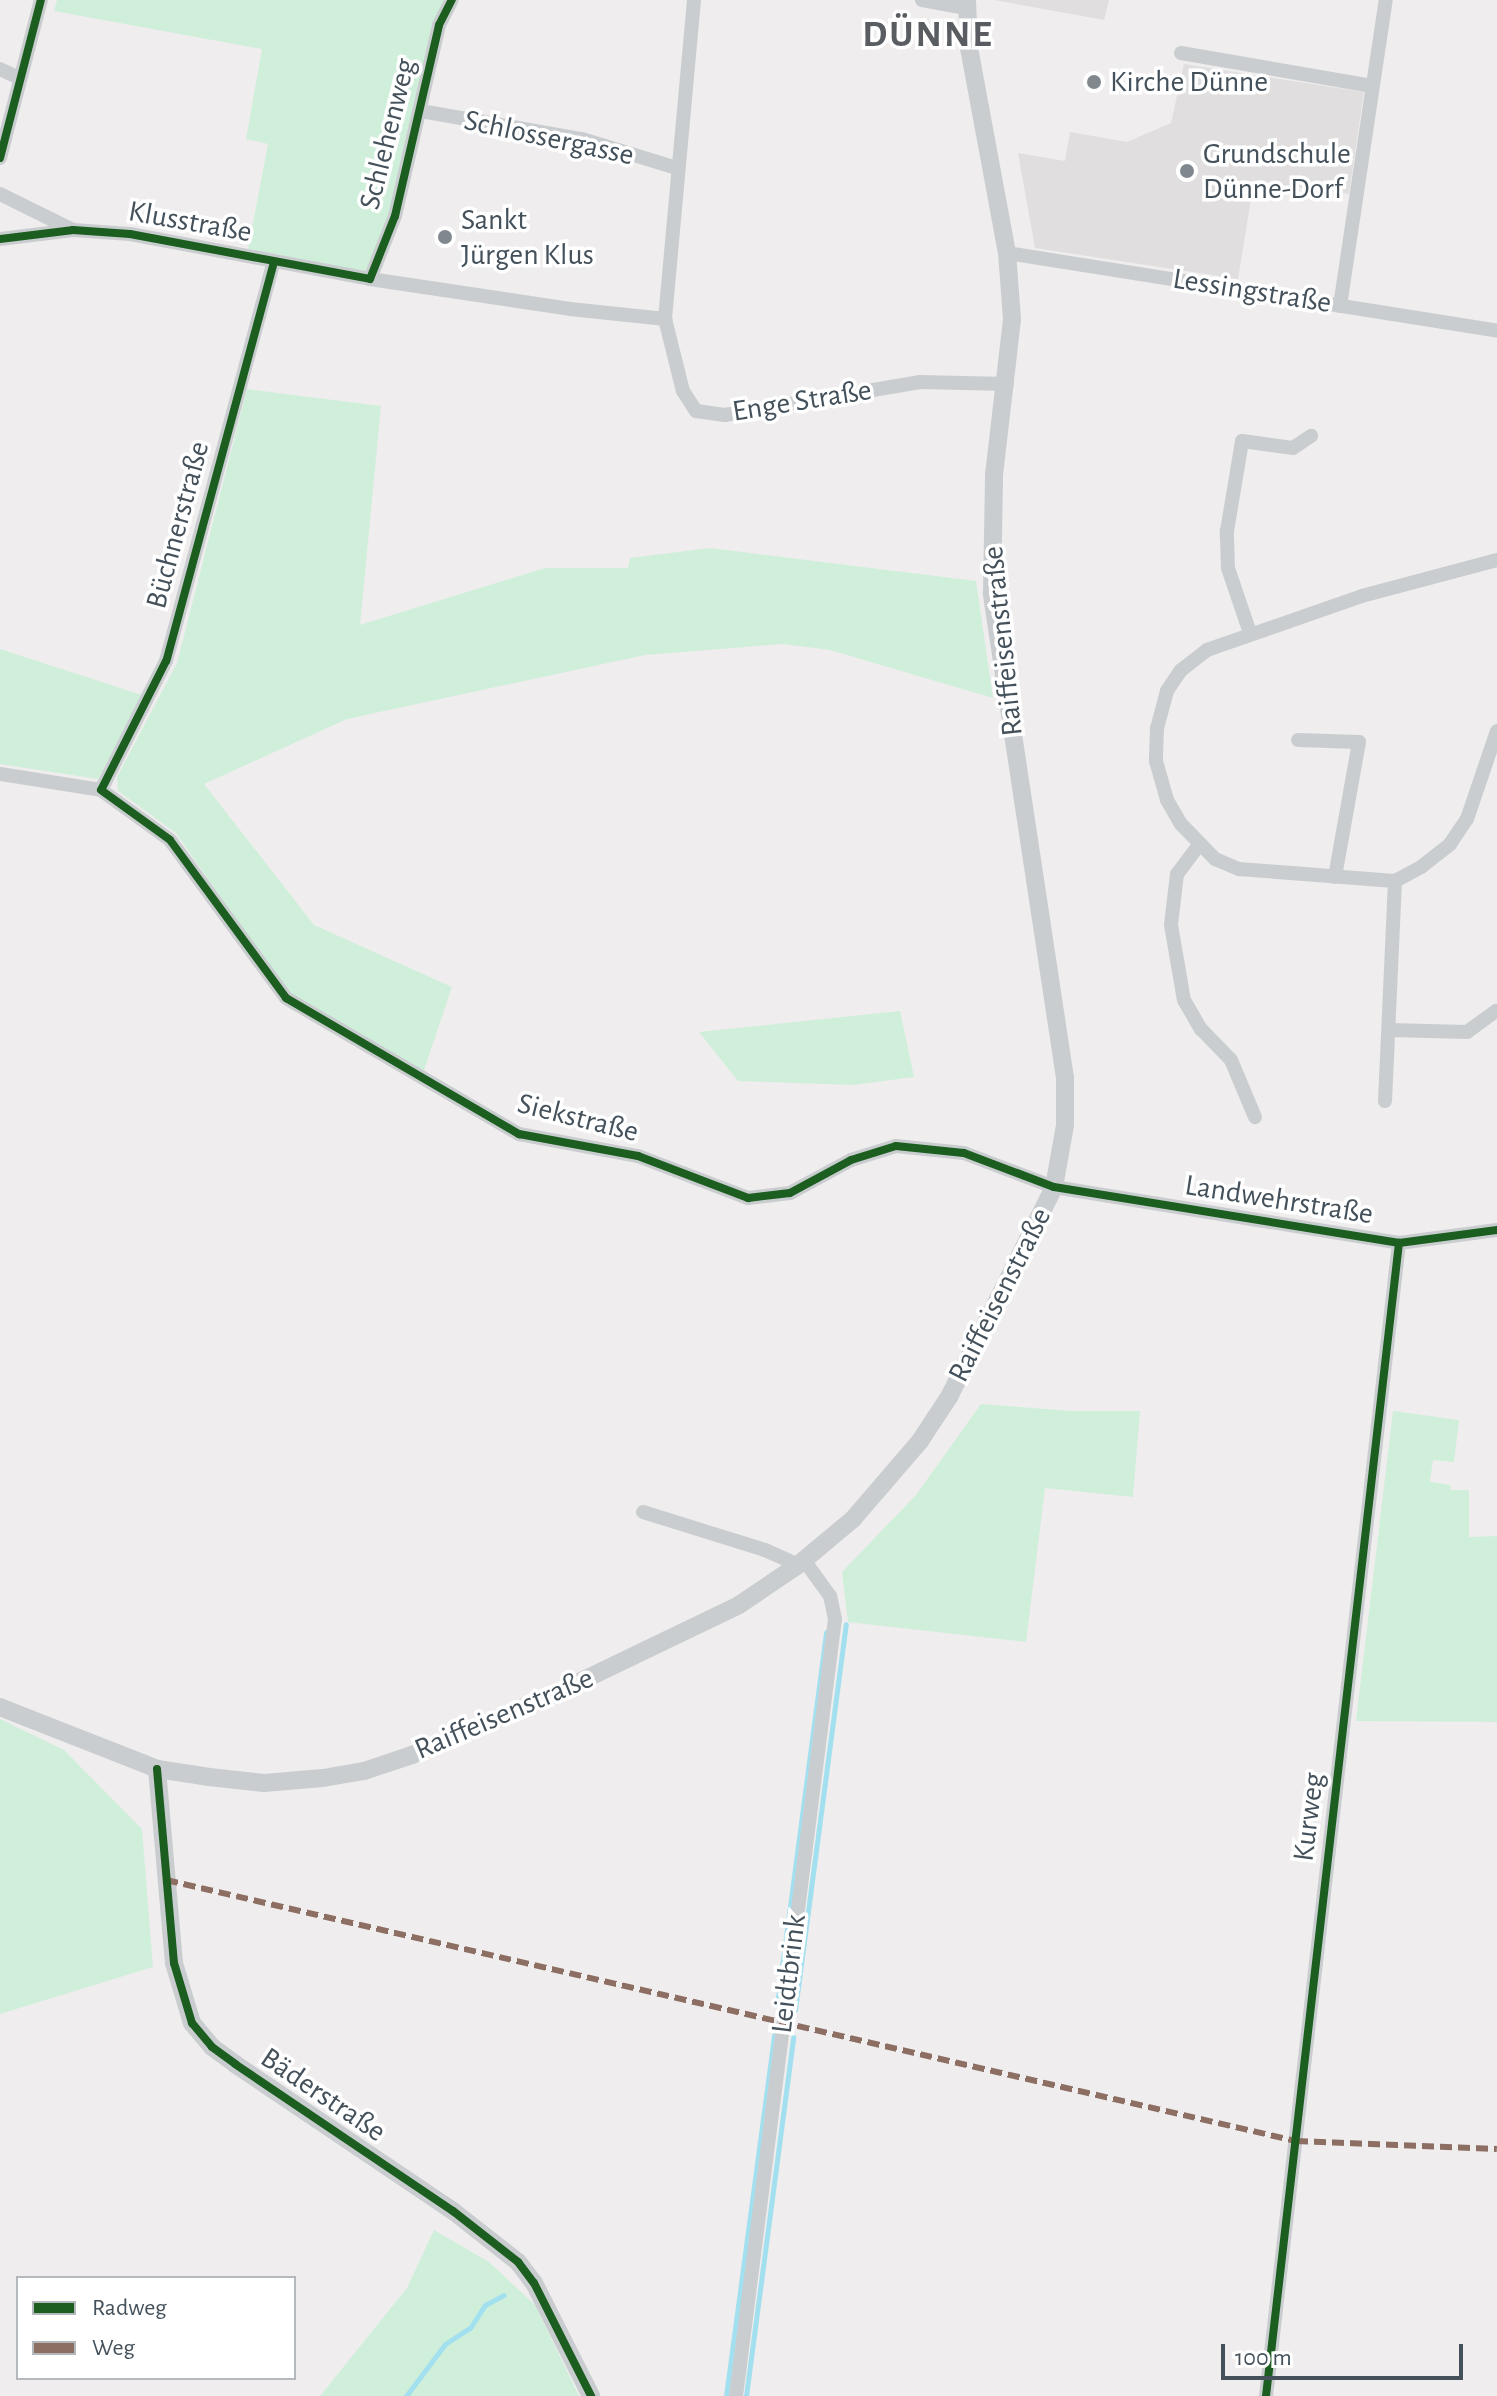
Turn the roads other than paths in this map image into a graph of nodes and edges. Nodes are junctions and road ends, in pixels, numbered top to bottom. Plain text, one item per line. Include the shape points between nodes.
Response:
1 (41, 0) edge
2 (452, 0) edge
3 (694, 0) edge
4 (922, 0) edge
5 (1386, 0) edge
6 (966, 4) edge
7 (1181, 53) dead end
8 (0, 69) edge
9 (19, 78) junction
10 (1372, 86) junction
11 (421, 111) junction
12 (0, 158) edge
13 (677, 168) junction
14 (0, 194) edge
15 (73, 230) junction
16 (0, 239) edge
17 (1007, 253) junction
18 (274, 262) junction
19 (370, 279) junction
20 (1340, 306) junction
21 (665, 319) junction
22 (1497, 331) edge
23 (1007, 384) junction
24 (1311, 436) dead end
25 (1497, 560) edge
26 (1250, 633) junction
27 (1497, 731) edge
28 (1298, 740) dead end
29 (0, 774) edge
30 (101, 790) junction
31 (1199, 845) junction
32 (1335, 877) junction
33 (1395, 881) junction
34 (1496, 1011) edge
35 (1389, 1030) junction
36 (1385, 1101) dead end
37 (1255, 1117) dead end
38 (1054, 1187) junction
39 (1497, 1230) edge
40 (1399, 1243) junction
41 (643, 1512) dead end
42 (801, 1563) junction
43 (0, 1707) edge
44 (157, 1769) junction
45 (591, 2396) edge
46 (736, 2396) edge
47 (1266, 2396) edge

1 - 9 street
2 - 11 street, Schlehenweg via 439,25
3 - 13 street
4 - 6 street
5 - 10 street
6 - 17 street, Raiffeisenstraße via 969,48
7 - 10 street
8 - 9 street
9 - 12 street
10 - 20 street
11 - 13 street, Schlossergasse via 582,139
11 - 19 street, Schlehenweg via 395,216
13 - 21 street
14 - 15 street
15 - 16 street, Klusstraße
15 - 18 street, Klusstraße via 130,234
17 - 20 street, Lessingstraße
17 - 23 street, Raiffeisenstraße via 1012,319
18 - 19 street, Klusstraße
18 - 30 street, Büchnerstraße via 166,661
19 - 21 street, Klusstraße
20 - 22 street, Lessingstraße
21 - 23 street, Enge Straße via 683,391 696,411 725,415 920,382
23 - 38 street, Raiffeisenstraße via 994,475 992,593 1065,1078 1065,1125
24 - 26 street via 1293,448 1242,441 1227,531 1228,568
25 - 26 street
26 - 31 street via 1207,650 1181,670 1167,691 1157,728 1156,761 1167,800
27 - 33 street via 1467,819 1450,844
28 - 32 street via 1359,742
29 - 30 street, Siekstraße
30 - 38 street, Siekstraße via 170,840 286,998 519,1134 638,1156 748,1198 790,1193 851,1160 896,1146 964,1153
31 - 32 street via 1239,869
31 - 37 street via 1177,874 1171,925 1184,1000 1201,1029 1231,1060
32 - 33 street
33 - 35 street
34 - 35 street via 1467,1032
35 - 36 street
38 - 40 street, Landwehrstraße
38 - 42 street, Raiffeisenstraße via 949,1397 920,1441 853,1519
39 - 40 street, Landwehrstraße
40 - 47 street, Kurweg
41 - 42 street
42 - 44 street, Raiffeisenstraße via 739,1605 673,1639 388,1763 323,1778 264,1783
42 - 46 street, Leidtbrink via 830,1596 835,1619
43 - 44 street, Raiffeisenstraße
44 - 45 street, Bäderstraße via 174,1963 192,2023 235,2064 518,2262

